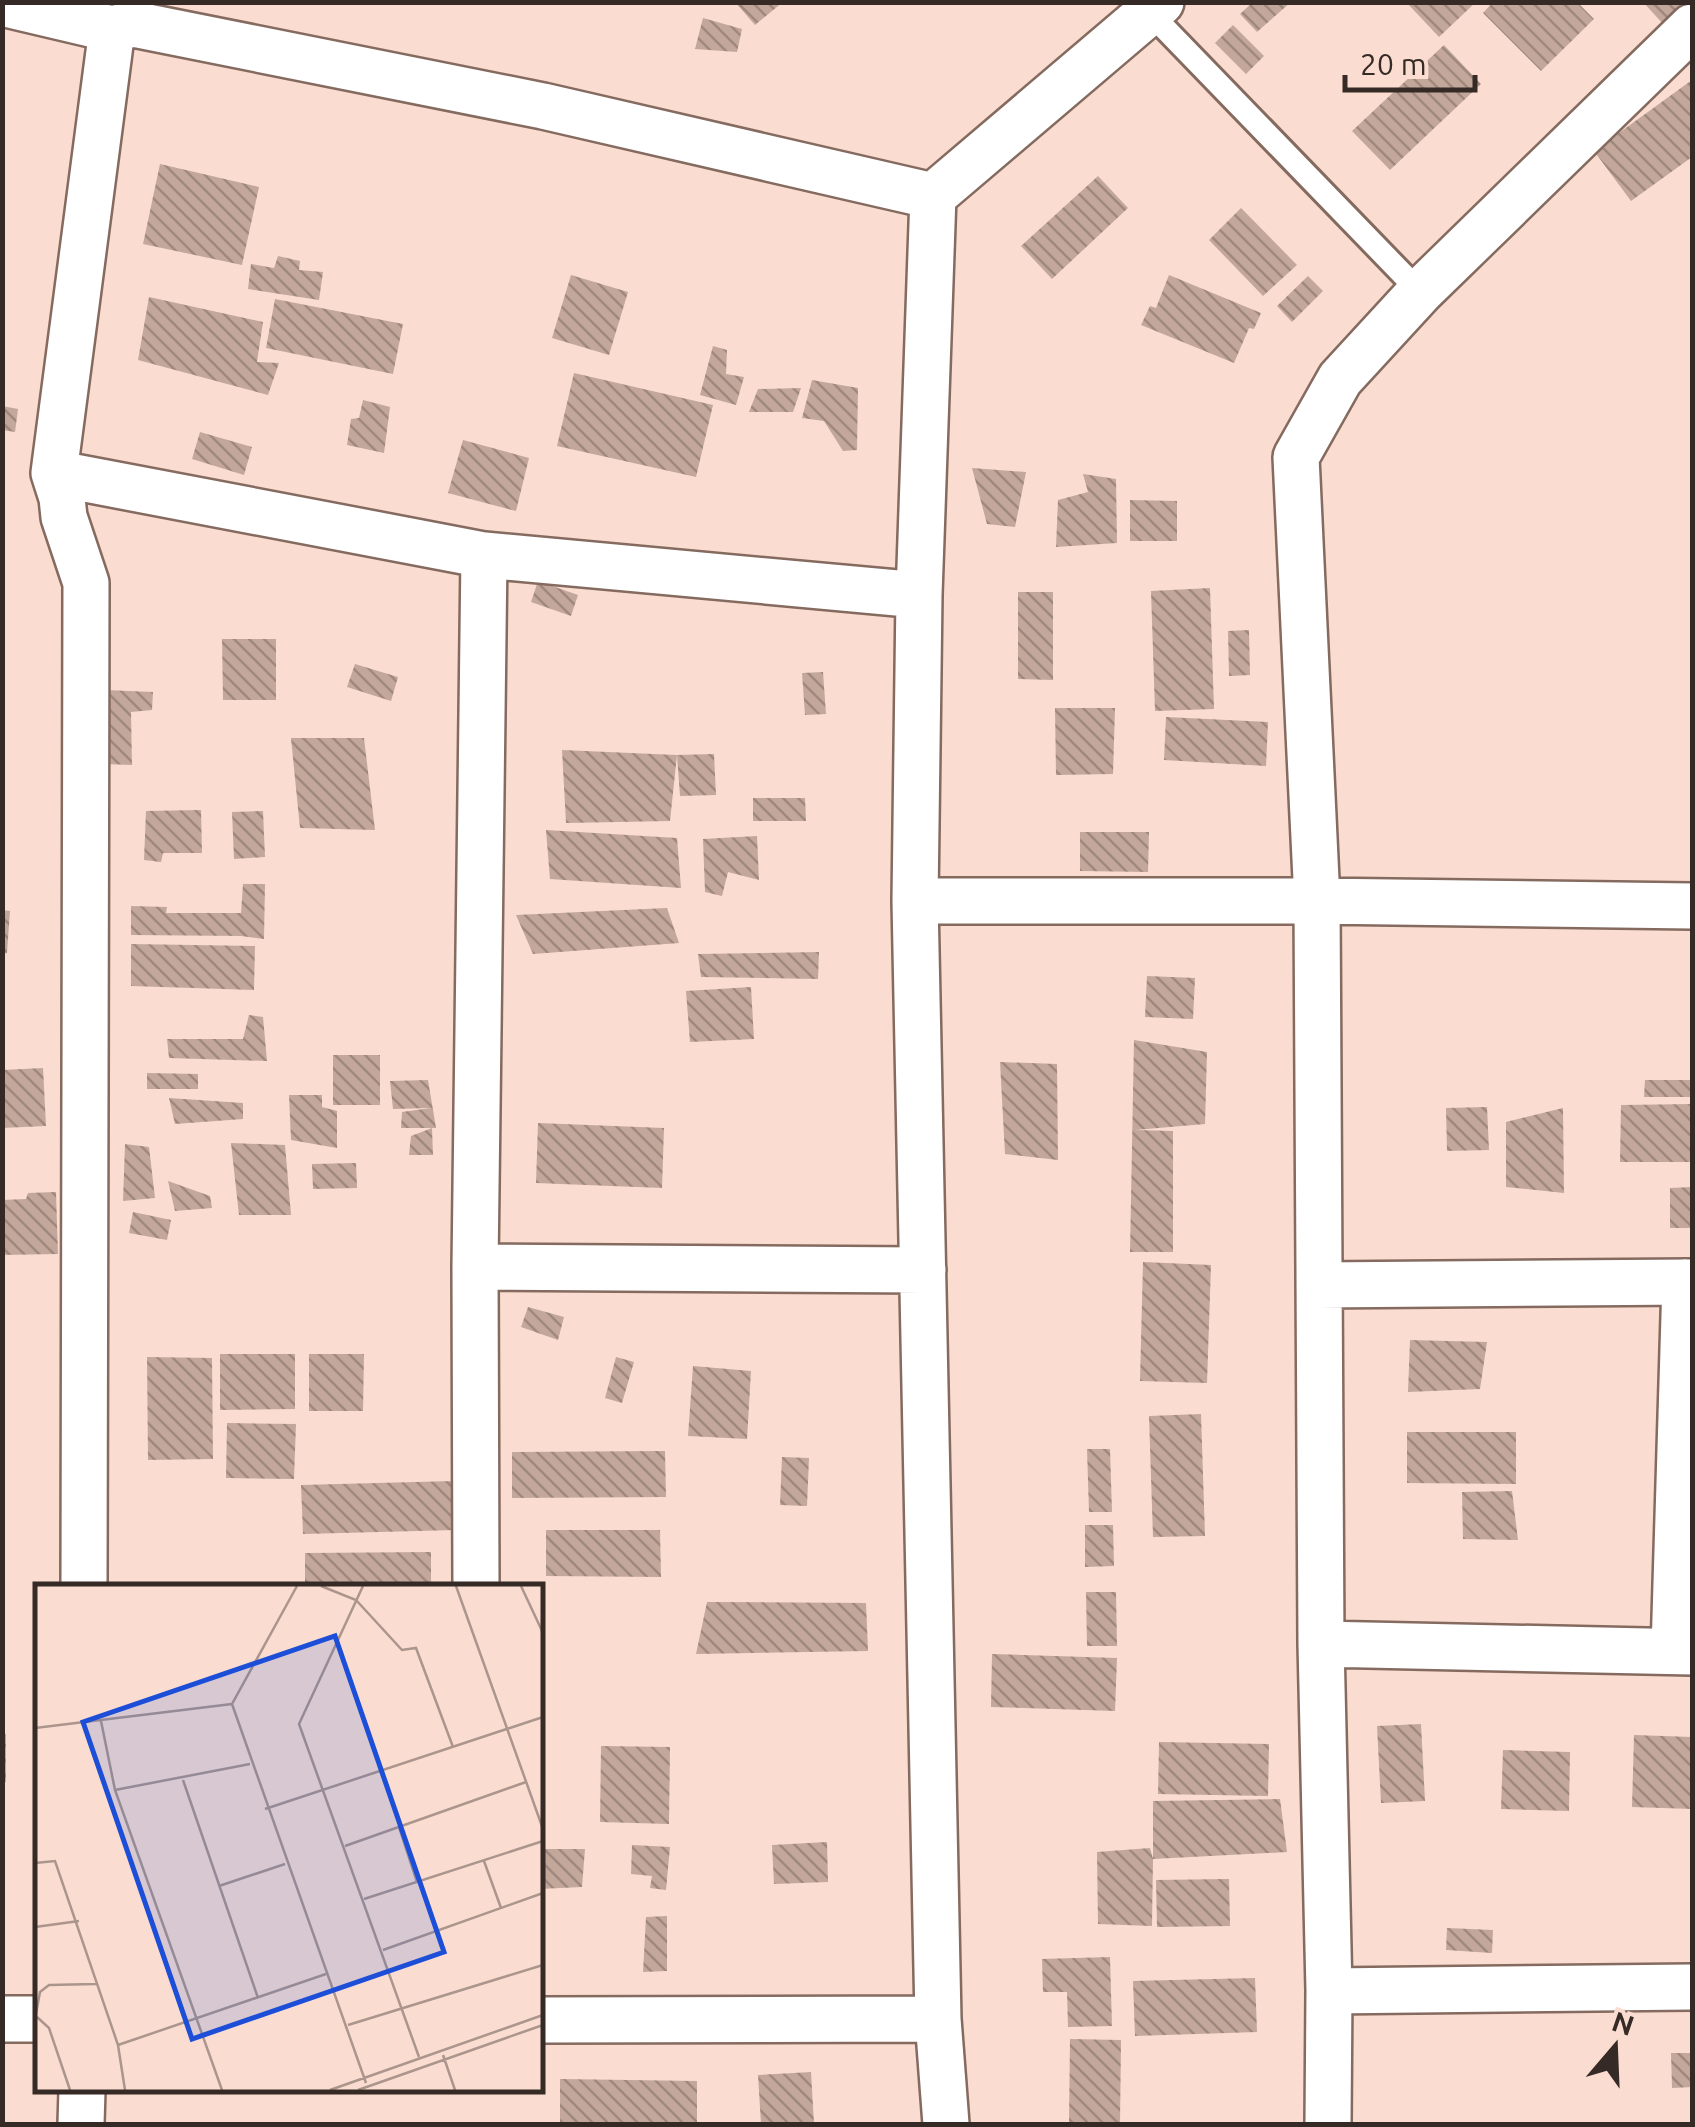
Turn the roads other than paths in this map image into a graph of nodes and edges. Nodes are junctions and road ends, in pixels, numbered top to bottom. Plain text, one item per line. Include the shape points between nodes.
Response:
1 (2, 3) edge
2 (1156, 8) edge
3 (1692, 26) edge
4 (112, 29) junction
5 (933, 196) junction
6 (1420, 292) junction
7 (54, 473) junction
8 (484, 555) junction
9 (919, 596) junction
10 (915, 901) junction
11 (1317, 901) junction
12 (1692, 906) edge
13 (475, 1267) junction
14 (923, 1270) junction
15 (1688, 1282) edge
16 (1319, 1284) junction
17 (84, 1584) edge
18 (476, 1584) edge
19 (1321, 1644) junction
20 (1683, 1652) edge
21 (1692, 1987) edge
22 (1329, 1991) junction
23 (2, 2019) edge
24 (35, 2019) edge
25 (938, 2019) junction
26 (542, 2020) edge
27 (82, 2092) edge
28 (82, 2124) edge
29 (946, 2124) edge
30 (1328, 2124) edge

1 - 4 street
2 - 5 street
2 - 6 lane
3 - 6 street
4 - 5 street via 133,24 504,98
4 - 7 street
5 - 9 street
6 - 11 street via 1340,379 1296,457
7 - 8 street
7 - 17 street via 86,582
8 - 9 street
8 - 13 street
9 - 10 street
10 - 11 street
10 - 14 street
11 - 12 street
11 - 16 street
13 - 14 street
13 - 18 street
14 - 25 street
15 - 16 street
15 - 20 street
16 - 19 street
19 - 20 street
19 - 22 street
21 - 22 street
22 - 30 street
23 - 24 street
25 - 26 street
25 - 29 street
27 - 28 street

